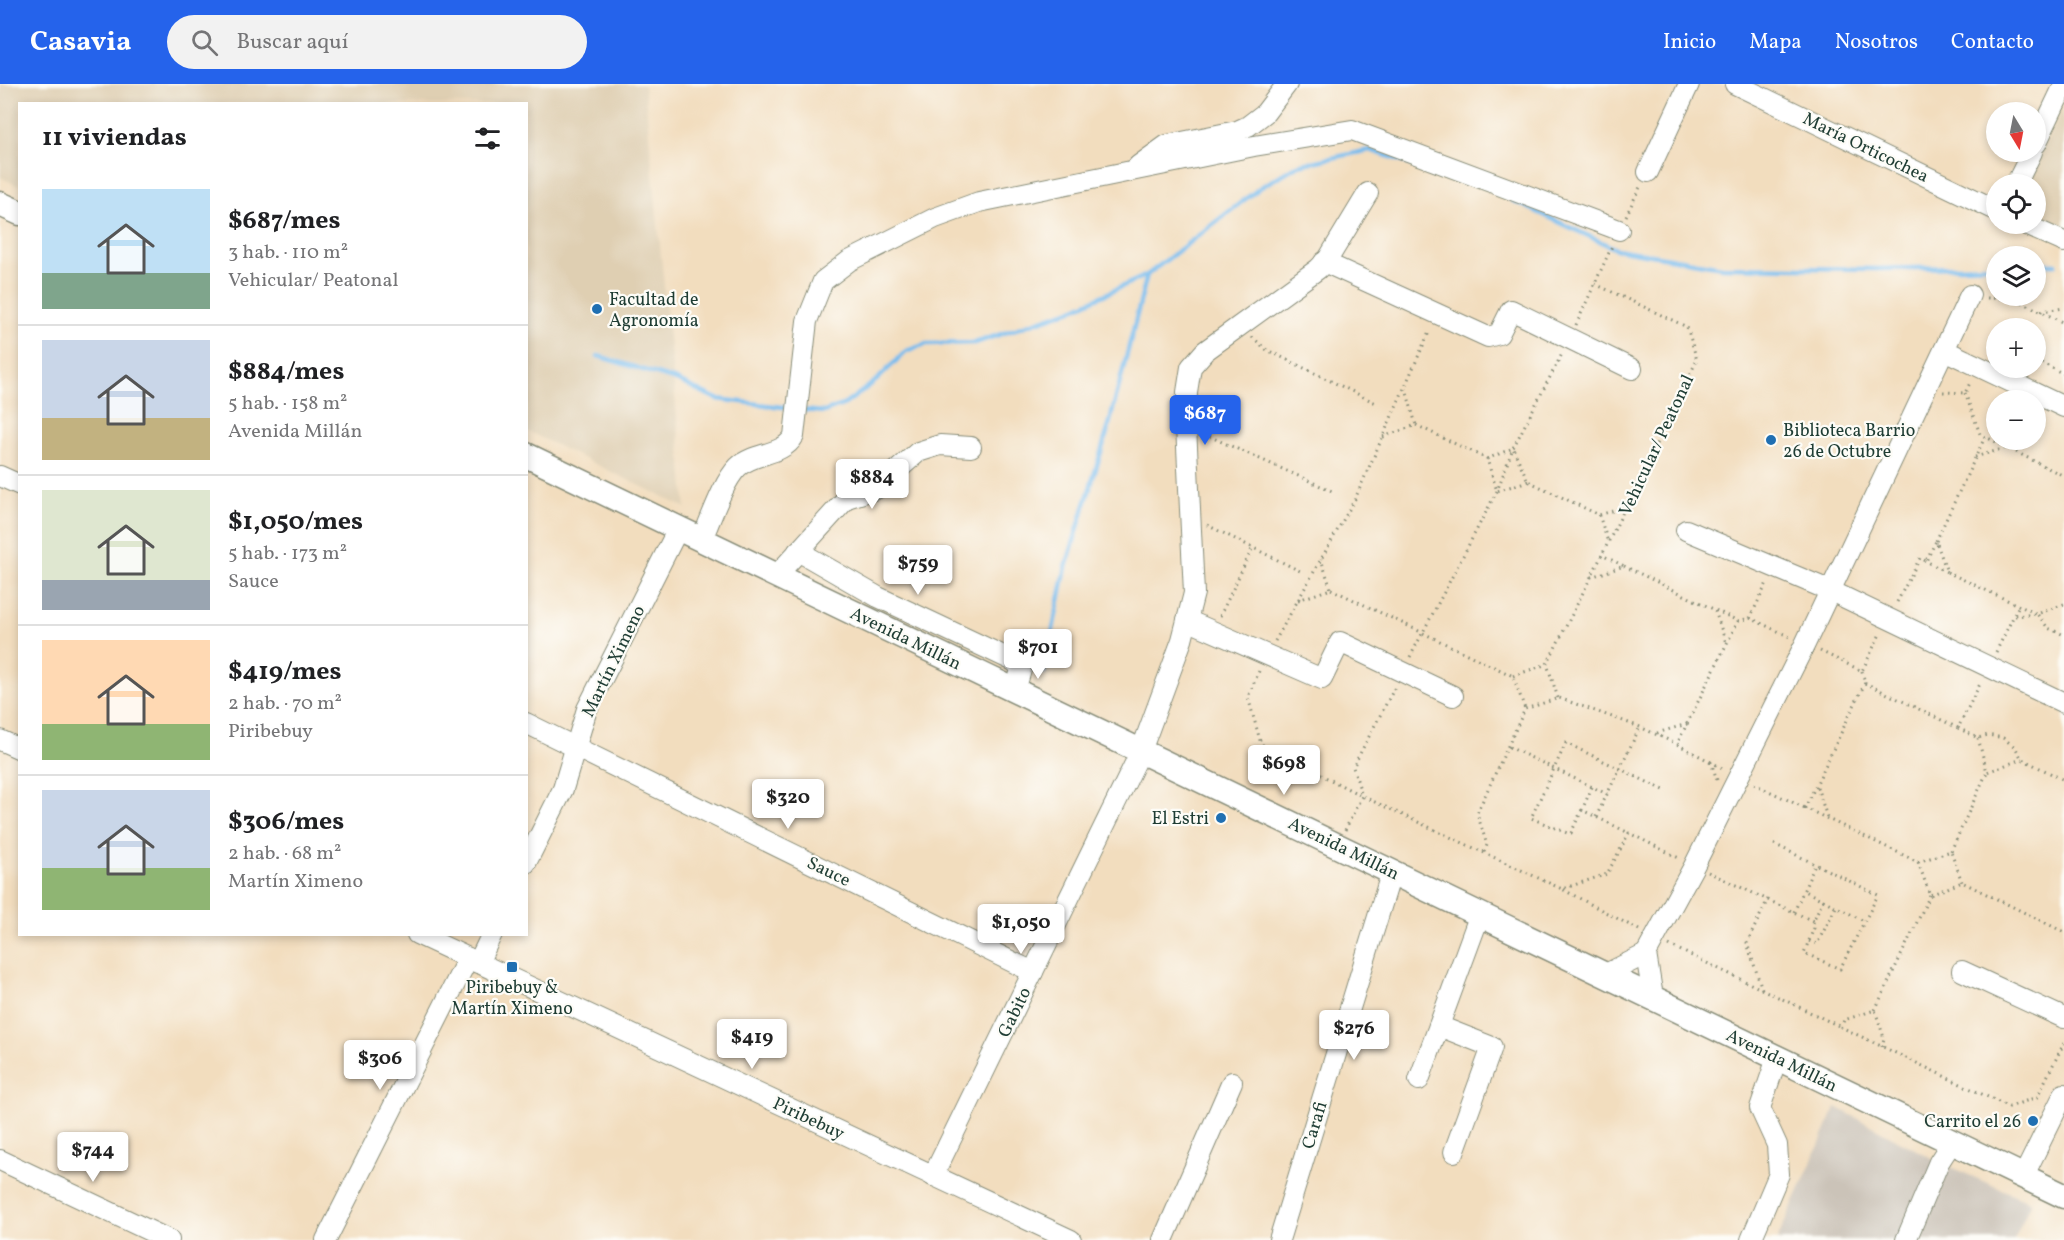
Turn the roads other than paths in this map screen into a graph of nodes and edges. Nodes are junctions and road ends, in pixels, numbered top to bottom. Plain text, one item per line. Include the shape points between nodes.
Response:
1 (1287, 84) edge
2 (1689, 84) edge
3 (1735, 84) edge
4 (2064, 85) edge
5 (2046, 123) edge
6 (1134, 170) junction
7 (1648, 172) road end
8 (1368, 193) dead end
9 (0, 204) edge
10 (1986, 205) edge
11 (18, 212) edge
12 (1621, 225) road end
13 (2046, 234) edge
14 (2064, 242) edge
15 (1324, 262) junction
16 (1970, 295) road end
17 (1944, 350) junction
18 (1632, 369) dead end
19 (2064, 407) edge
20 (971, 447) dead end
21 (528, 456) edge
22 (0, 476) edge
23 (18, 484) edge
24 (679, 527) junction
25 (1686, 530) dead end
26 (702, 538) junction
27 (798, 551) junction
28 (777, 575) junction
29 (1831, 591) junction
30 (1187, 620) junction
31 (1015, 691) junction
32 (1453, 696) dead end
33 (2064, 703) edge
34 (528, 724) edge
35 (0, 740) edge
36 (578, 747) junction
37 (18, 748) edge
38 (1141, 751) junction
39 (528, 859) edge
40 (1392, 871) junction
41 (1480, 914) junction
42 (421, 936) edge
43 (491, 936) edge
44 (1650, 946) junction
45 (473, 961) junction
46 (1962, 971) dead end
47 (1033, 972) junction
48 (1606, 974) junction
49 (1653, 997) junction
50 (2064, 1018) edge
51 (1439, 1026) junction
52 (1777, 1058) junction
53 (1419, 1080) dead end
54 (1232, 1082) dead end
55 (2064, 1094) edge
56 (1952, 1142) junction
57 (1454, 1152) dead end
58 (0, 1160) edge
59 (933, 1176) junction
60 (2023, 1177) junction
61 (2064, 1196) edge
62 (169, 1240) edge
63 (326, 1240) edge
64 (1071, 1240) edge
65 (1163, 1240) edge
66 (1279, 1240) edge
67 (1751, 1240) edge
68 (1906, 1240) edge

1 - 6 street via 1265,113 1248,126 1167,145
2 - 7 street
3 - 10 street, María Orticochea
4 - 5 street
6 - 12 street via 1352,130
6 - 26 street via 979,202 935,218 849,261 823,281 807,321 794,436 787,445 737,468
8 - 15 street
9 - 11 main road
13 - 14 street
15 - 18 street via 1488,337 1499,334 1511,310
15 - 30 street via 1308,278 1205,351 1191,367 1186,426 1194,593
16 - 17 street
17 - 19 street
17 - 29 street
20 - 27 street via 940,445 918,452 876,489 847,498
21 - 24 main road, Avenida Millán
22 - 23 street
24 - 26 main road, Avenida Millán
24 - 36 street, Martín Ximeno via 587,709
25 - 29 street
26 - 28 main road, Avenida Millán
27 - 28 street
27 - 31 street via 878,597 1016,662 1021,670
28 - 31 main road, Avenida Millán
29 - 33 street
29 - 44 street
30 - 32 street via 1322,679 1340,642
30 - 38 street
31 - 38 main road, Avenida Millán
34 - 36 street, Sauce
35 - 37 street
36 - 39 street, Martín Ximeno via 563,789
36 - 47 street, Sauce
38 - 40 main road, Avenida Millán
38 - 47 street, Gabito
40 - 41 main road, Avenida Millán
40 - 66 street, Carafi
41 - 48 main road, Avenida Millán
41 - 51 street
42 - 45 street, Piribebuy
43 - 45 street
44 - 48 street
44 - 49 street
45 - 59 street, Piribebuy
45 - 63 street
46 - 50 street
47 - 59 street, Gabito
48 - 49 main road, Avenida Millán
49 - 52 main road, Avenida Millán
51 - 53 street
51 - 57 street via 1492,1047
52 - 56 main road, Avenida Millán
52 - 67 street via 1760,1108 1777,1145 1779,1174
54 - 65 street
55 - 60 street
56 - 60 main road, Avenida Millán
56 - 68 street via 1939,1162
58 - 62 street
59 - 64 street, Piribebuy
60 - 61 main road, Avenida Millán

